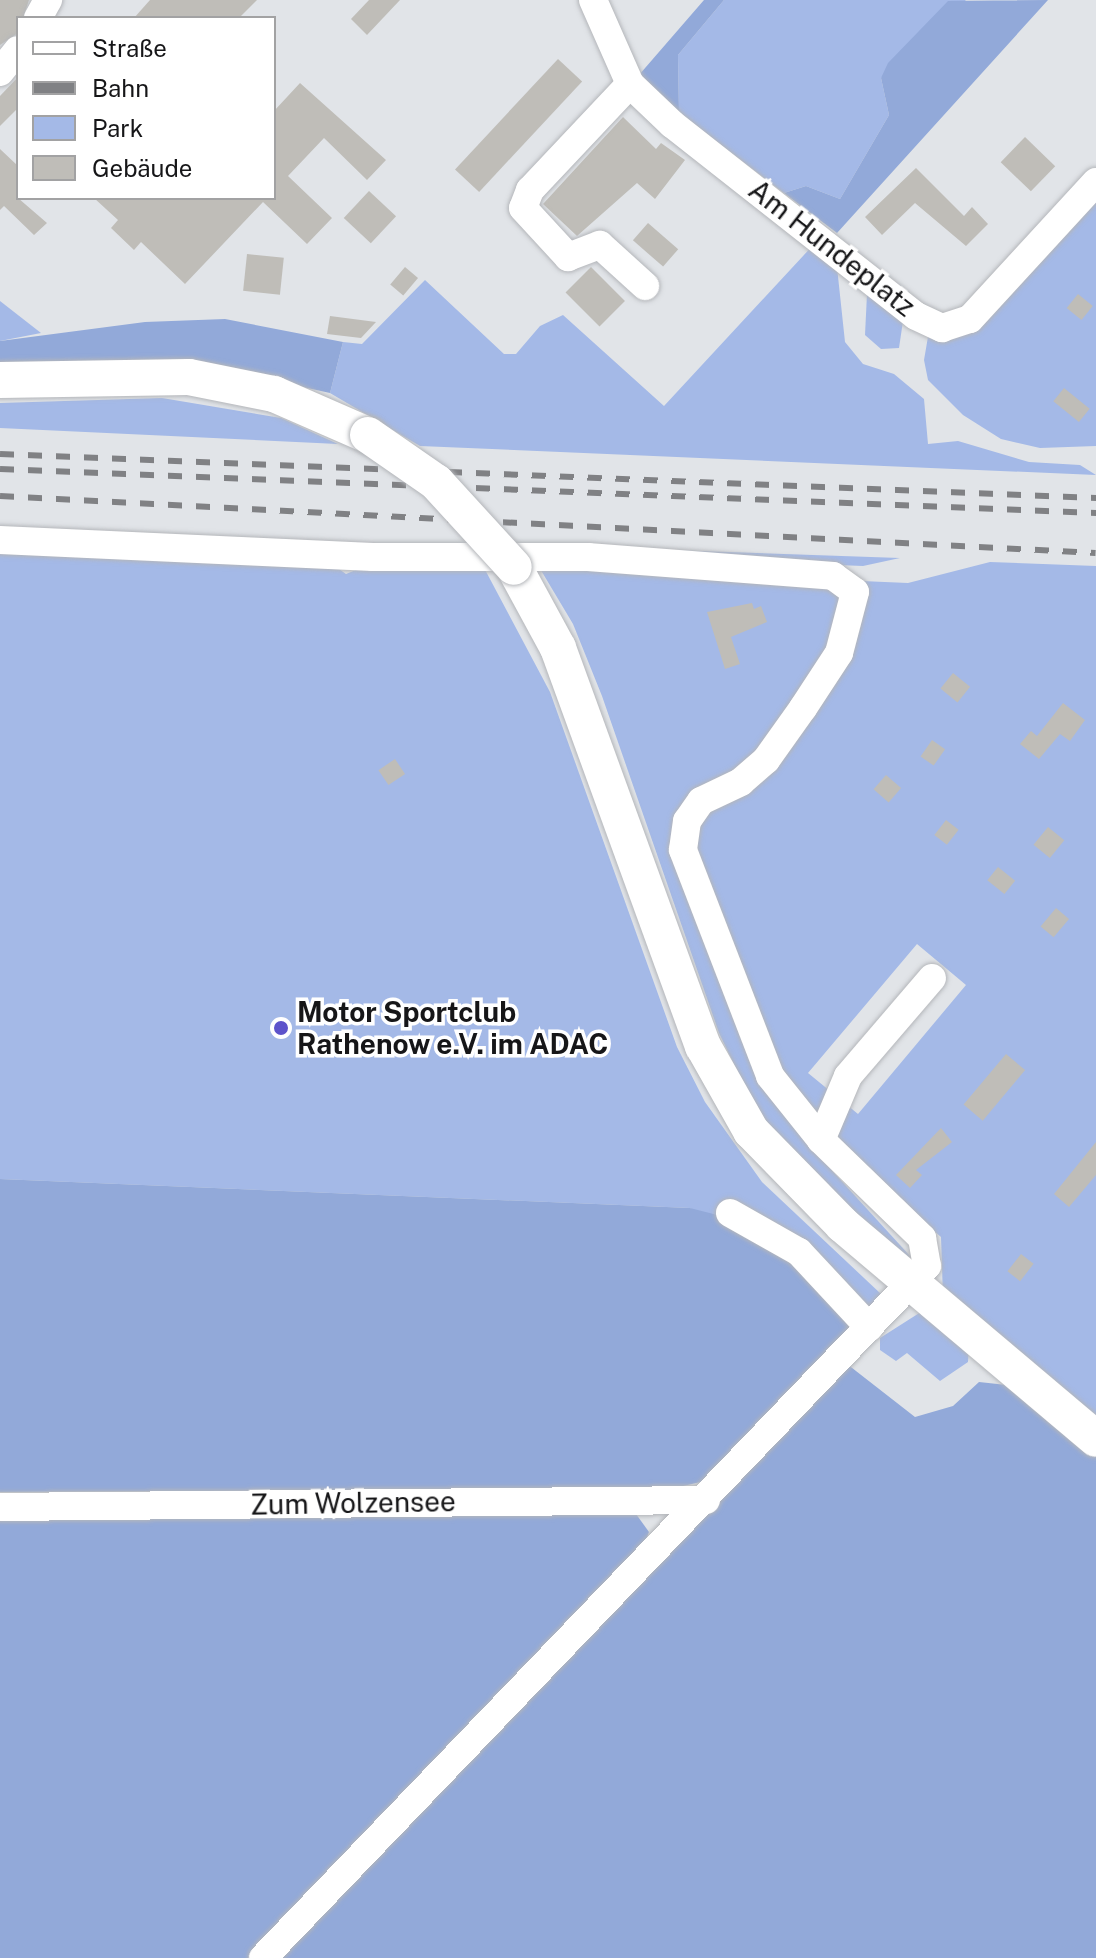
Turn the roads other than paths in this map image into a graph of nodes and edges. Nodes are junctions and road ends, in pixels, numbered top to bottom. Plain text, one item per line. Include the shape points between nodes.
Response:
1 (593, 0) edge
2 (16, 52) edge
3 (0, 72) edge
4 (630, 84) junction
5 (1096, 182) edge
6 (645, 286) dead end
7 (0, 380) edge
8 (0, 540) edge
9 (932, 978) dead end
10 (821, 1140) junction
11 (730, 1213) dead end
12 (912, 1284) junction
13 (869, 1327) junction
14 (1096, 1439) edge
15 (706, 1500) junction
16 (0, 1507) edge
17 (263, 1958) edge

1 - 4 street, Am Hundeplatz
2 - 3 street
4 - 5 street, Am Hundeplatz via 672,124 916,316 942,328 970,319
4 - 6 street via 530,190 523,208 568,257 600,245
7 - 12 main road, bridge via 189,377 274,394 368,435 446,491 514,567 558,648 687,1008 721,1083 791,1179
8 - 10 street via 373,557 547,555 833,576 855,592 839,653 766,760 741,782 701,801 687,821 683,850 770,1076
9 - 10 street via 848,1076
10 - 12 street via 922,1238 927,1266
11 - 13 street via 799,1252
12 - 13 street
12 - 14 main road
13 - 15 street
15 - 16 street, Zum Wolzensee
15 - 17 street

